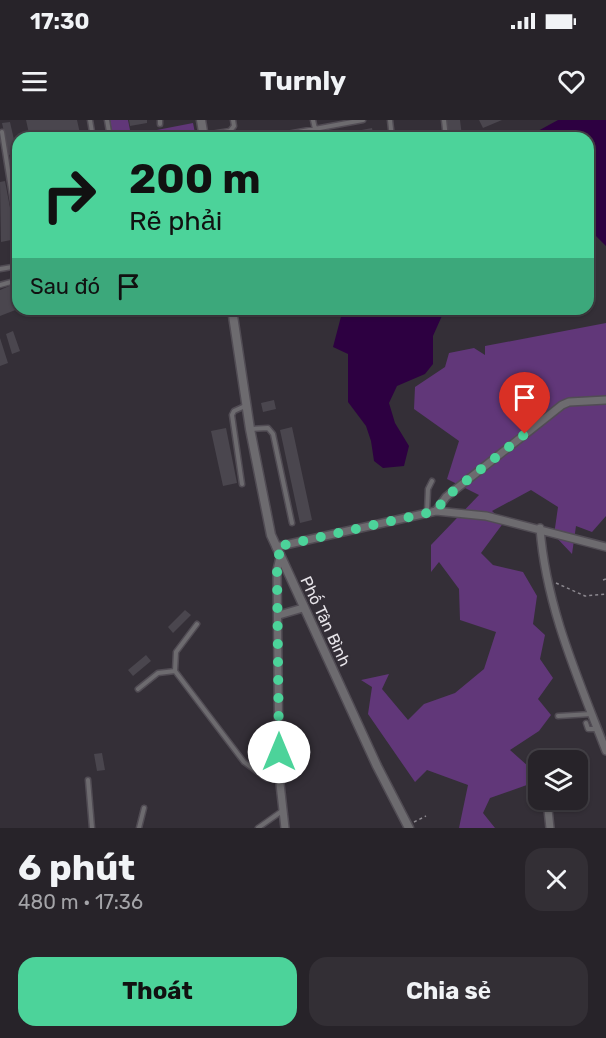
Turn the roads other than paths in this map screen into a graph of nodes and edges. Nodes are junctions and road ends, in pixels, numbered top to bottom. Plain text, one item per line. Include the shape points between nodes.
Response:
1 (233, 120) edge
2 (314, 120) edge
3 (363, 120) edge
4 (315, 129) junction
5 (2, 132) dead end
6 (226, 132) edge
7 (299, 132) edge
8 (12, 195) edge
9 (233, 315) edge
10 (606, 400) edge
11 (246, 406) junction
12 (249, 429) junction
13 (432, 481) dead end
14 (242, 484) dead end
15 (436, 511) junction
16 (428, 513) junction
17 (292, 523) dead end
18 (540, 528) junction
19 (276, 547) junction
20 (606, 547) edge
21 (280, 557) junction
22 (303, 608) junction
23 (279, 615) junction
24 (197, 624) dead end
25 (175, 671) junction
26 (138, 689) dead end
27 (591, 714) junction
28 (558, 716) dead end
29 (586, 723) dead end
30 (597, 729) junction
31 (606, 751) edge
32 (279, 775) junction
33 (88, 780) dead end
34 (144, 808) dead end
35 (549, 810) edge
36 (282, 811) junction
37 (408, 827) edge
38 (92, 828) edge
39 (139, 828) edge
40 (258, 828) edge
41 (285, 828) edge
42 (550, 828) edge

1 - 6 lane via 234,126
2 - 4 lane
3 - 4 lane
4 - 7 lane
5 - 8 lane
9 - 11 street, Phố Tân Bình
10 - 15 street via 562,405 446,497
11 - 12 street, Phố Tân Bình
11 - 14 lane via 232,415
12 - 17 lane via 268,428 273,434
12 - 19 street, Phố Tân Bình
13 - 16 lane
15 - 16 street
15 - 18 street via 486,516
16 - 19 street
18 - 20 street
18 - 27 street via 552,604
19 - 21 street, Phố Tân Bình
21 - 22 street, Phố Tân Bình
21 - 23 street
22 - 23 street
22 - 37 street, Phố Tân Bình
23 - 32 street
24 - 25 lane via 176,652
25 - 26 lane via 158,673
25 - 32 lane via 246,764 266,778
27 - 28 lane
27 - 30 street
29 - 30 lane via 588,729
30 - 31 street
32 - 36 street
33 - 38 lane
34 - 39 lane
35 - 42 street
36 - 40 lane
36 - 41 street

